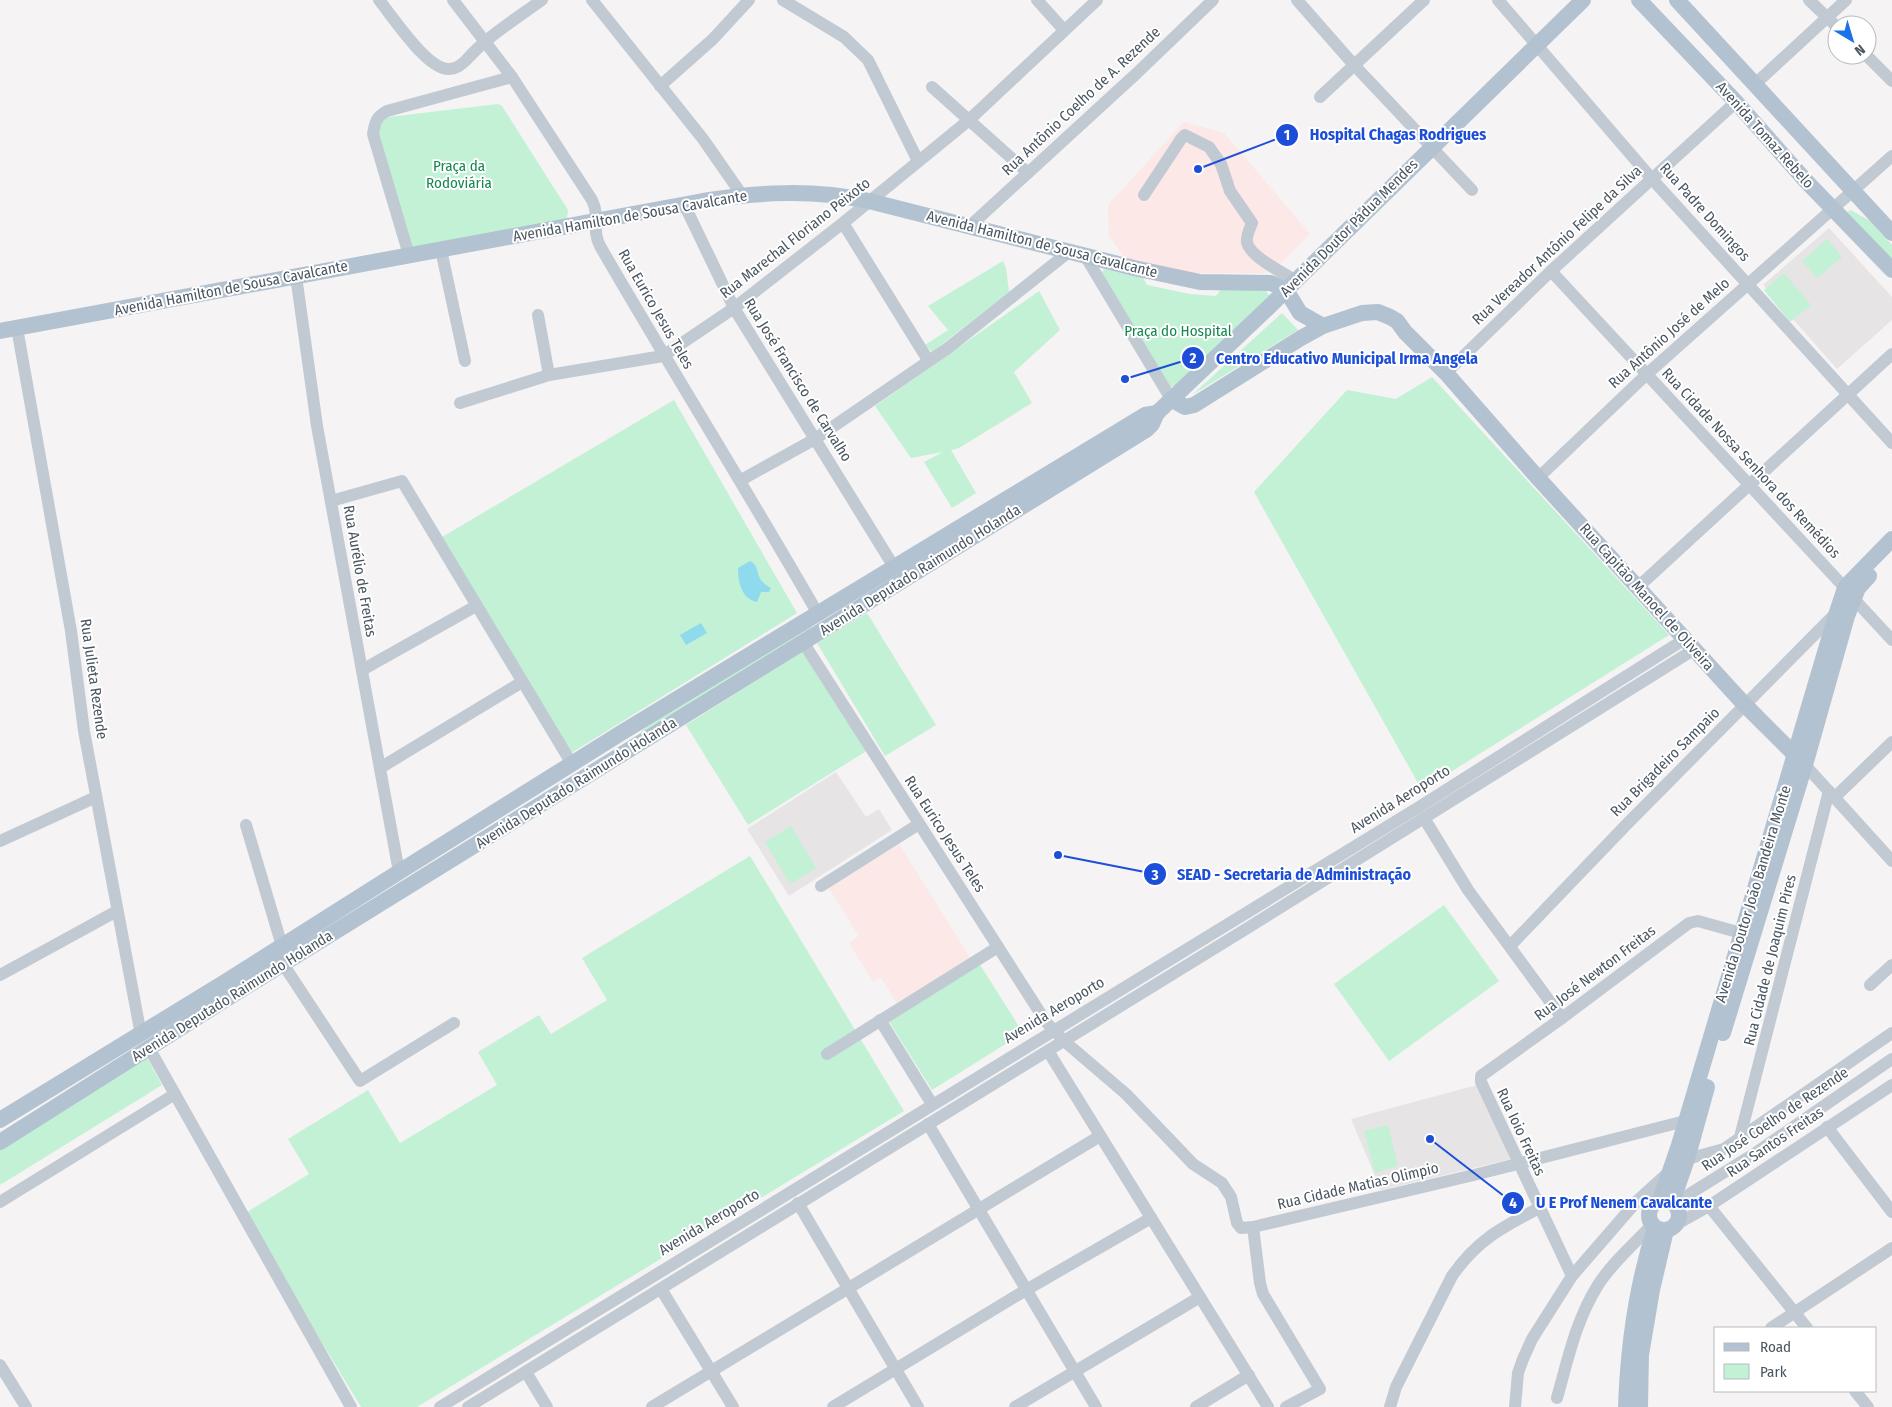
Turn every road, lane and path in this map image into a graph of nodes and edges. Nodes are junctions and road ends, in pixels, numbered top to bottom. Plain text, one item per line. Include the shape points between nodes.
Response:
1 (379, 0) edge
2 (452, 0) edge
3 (542, 0) edge
4 (592, 0) edge
5 (749, 0) edge
6 (783, 0) edge
7 (1037, 0) edge
8 (1097, 0) edge
9 (1213, 0) edge
10 (1297, 0) edge
11 (1424, 0) edge
12 (1498, 0) edge
13 (1582, 0) edge
14 (1639, 0) edge
15 (1677, 0) edge
16 (1809, 0) edge
17 (1846, 0) edge
18 (1830, 15) edge
19 (1827, 18) joint
20 (1064, 30) junction
21 (1707, 34) junction
22 (484, 41) junction
23 (1537, 43) junction
24 (1687, 50) junction
25 (1354, 65) junction
26 (1876, 65) edge
27 (512, 77) junction
28 (1892, 80) edge
29 (1754, 84) junction
30 (660, 86) junction
31 (932, 86) dead end
32 (1320, 97) dead end
33 (1736, 102) junction
34 (969, 120) junction
35 (1430, 148) junction
36 (1892, 156) edge
37 (918, 161) junction
38 (1028, 174) junction
39 (1652, 179) junction
40 (1472, 190) dead end
41 (1853, 193) junction
42 (742, 195) junction
43 (1144, 195) dead end
44 (869, 201) junction
45 (684, 204) junction
46 (1835, 209) junction
47 (597, 221) junction
48 (843, 223) junction
49 (971, 226) junction
50 (1892, 233) edge
51 (441, 250) junction
52 (1077, 252) junction
53 (409, 254) junction
54 (1892, 270) edge
55 (1551, 272) junction
56 (296, 276) junction
57 (1748, 283) junction
58 (1290, 285) junction
59 (734, 308) junction
60 (1300, 313) junction
61 (538, 315) dead end
62 (1323, 326) junction
63 (17, 328) junction
64 (0, 331) edge
65 (1301, 338) junction
66 (1892, 354) edge
67 (663, 356) junction
68 (928, 360) junction
69 (465, 361) dead end
70 (1446, 372) junction
71 (1647, 374) junction
72 (549, 375) junction
73 (1848, 395) junction
74 (1171, 400) junction
75 (460, 403) dead end
76 (1151, 417) junction
77 (815, 439) junction
78 (1892, 442) edge
79 (1538, 478) junction
80 (741, 480) junction
81 (1749, 486) junction
82 (331, 501) junction
83 (1892, 540) edge
84 (1892, 554) edge
85 (894, 567) junction
86 (1871, 567) junction
87 (1638, 587) junction
88 (1850, 594) junction
89 (476, 606) junction
90 (818, 614) junction
91 (1842, 614) junction
92 (1892, 640) edge
93 (803, 642) junction
94 (1690, 644) junction
95 (362, 670) junction
96 (522, 682) junction
97 (1744, 704) junction
98 (622, 733) junction
99 (1892, 742) edge
100 (629, 750) junction
101 (1800, 760) junction
102 (572, 764) junction
103 (380, 768) junction
104 (1832, 794) junction
105 (96, 797) junction
106 (1424, 818) junction
107 (919, 824) junction
108 (246, 825) dead end
109 (0, 841) edge
110 (1892, 861) edge
111 (399, 872) junction
112 (821, 886) dead end
113 (117, 911) junction
114 (1741, 933) junction
115 (282, 946) junction
116 (1510, 946) junction
117 (998, 947) junction
118 (283, 964) junction
119 (1892, 965) edge
120 (0, 975) edge
121 (1870, 985) dead end
122 (228, 989) junction
123 (1562, 1018) junction
124 (880, 1020) junction
125 (454, 1023) dead end
126 (1052, 1030) junction
127 (1892, 1033) edge
128 (1063, 1040) junction
129 (145, 1042) junction
130 (1048, 1051) junction
131 (827, 1054) dead end
132 (1892, 1059) edge
133 (1480, 1082) joint
134 (1892, 1086) edge
135 (174, 1094) junction
136 (932, 1104) junction
137 (0, 1120) edge
138 (1685, 1122) junction
139 (928, 1124) junction
140 (1827, 1127) junction
141 (1100, 1136) junction
142 (1740, 1138) junction
143 (0, 1142) edge
144 (1687, 1159) junction
145 (1518, 1164) junction
146 (1670, 1170) junction
147 (0, 1202) edge
148 (1669, 1202) junction
149 (798, 1203) junction
150 (1709, 1206) junction
151 (1539, 1208) junction
152 (978, 1210) junction
153 (1892, 1212) edge
154 (1151, 1218) junction
155 (1247, 1227) junction
156 (1662, 1227) junction
157 (1892, 1248) edge
158 (1572, 1276) junction
159 (848, 1288) junction
160 (661, 1289) junction
161 (1026, 1290) junction
162 (1200, 1297) junction
163 (1794, 1312) junction
164 (1772, 1327) edge
165 (1806, 1327) edge
166 (0, 1365) edge
167 (896, 1369) junction
168 (526, 1372) junction
169 (711, 1372) junction
170 (1075, 1372) junction
171 (1249, 1375) junction
172 (1856, 1392) edge
173 (1557, 1398) dead end
174 (26, 1407) edge
175 (351, 1407) edge
176 (440, 1407) edge
177 (468, 1407) edge
178 (547, 1407) edge
179 (652, 1407) edge
180 (733, 1407) edge
181 (833, 1407) edge
182 (918, 1407) edge
183 (1015, 1407) edge
184 (1096, 1407) edge
185 (1196, 1407) edge
186 (1268, 1407) edge
187 (1286, 1407) edge
188 (1390, 1407) edge
189 (1515, 1407) edge
190 (1626, 1407) edge
191 (1640, 1407) edge
192 (1868, 1407) edge

1 - 22 street via 424,56 440,67 448,70 458,67
2 - 22 street, Rua Eurico Jesus Teles
3 - 22 street
4 - 30 street
5 - 30 street via 713,39
6 - 37 street via 844,37 868,60
7 - 20 street
8 - 20 street, Rua Marechal Floriano Peixoto
9 - 38 street, Rua Antônio Coelho de A. Rezende
10 - 25 street
11 - 25 street
12 - 23 street, Rua Padre Domingos
13 - 23 main road, Avenida Doutor Pádua Mendes
14 - 24 main road, Avenida Tomaz Rebelo
15 - 21 main road, Avenida Tomaz Rebelo
16 - 19 street
17 - 18 street
19 - 29 street
20 - 34 street, Rua Marechal Floriano Peixoto
21 - 24 main road
21 - 29 main road, Avenida Tomaz Rebelo
22 - 27 street, Rua Eurico Jesus Teles
23 - 35 main road, Avenida Doutor Pádua Mendes
23 - 39 street, Rua Padre Domingos
24 - 33 main road, Avenida Tomaz Rebelo
25 - 32 street
25 - 35 street
26 - 28 street
27 - 47 street, Rua Eurico Jesus Teles via 592,200
27 - 53 street via 386,112 375,122 373,134
29 - 41 main road, Avenida Tomaz Rebelo
30 - 42 street
31 - 34 street
33 - 39 street, Rua Vereador Antônio Felipe da Silva
33 - 46 main road, Avenida Tomaz Rebelo
34 - 37 street, Rua Marechal Floriano Peixoto
34 - 38 street
35 - 40 street
35 - 58 main road, Avenida Doutor Pádua Mendes
36 - 41 street, Rua Antônio José de Melo
37 - 44 street, Rua Marechal Floriano Peixoto
38 - 49 street, Rua Antônio Coelho de A. Rezende
39 - 55 street, Rua Vereador Antônio Felipe da Silva
39 - 57 street, Rua Padre Domingos
41 - 46 street, Rua Antônio José de Melo
41 - 50 main road, Avenida Tomaz Rebelo
42 - 44 main road, Avenida Hamilton de Sousa Cavalcante via 804,192
42 - 45 main road, Avenida Hamilton de Sousa Cavalcante
43 - 58 street via 1185,135 1209,146 1221,164 1230,191 1252,223 1248,246
44 - 48 street, Rua Marechal Floriano Peixoto
44 - 49 main road, Avenida Hamilton de Sousa Cavalcante
45 - 47 main road, Avenida Hamilton de Sousa Cavalcante
45 - 59 street, Rua José Francisco de Carvalho
46 - 54 main road, Avenida Tomaz Rebelo
46 - 57 street, Rua Antônio José de Melo
47 - 51 main road, Avenida Hamilton de Sousa Cavalcante
47 - 67 street, Rua Eurico Jesus Teles via 595,237
48 - 59 street, Rua Marechal Floriano Peixoto
48 - 68 street
49 - 52 main road, Avenida Hamilton de Sousa Cavalcante
51 - 53 main road, Avenida Hamilton de Sousa Cavalcante
51 - 69 street
52 - 58 main road, Avenida Hamilton de Sousa Cavalcante via 1200,282
52 - 68 street
52 - 74 street
53 - 56 main road, Avenida Hamilton de Sousa Cavalcante
55 - 70 street, Rua Vereador Antônio Felipe da Silva
55 - 71 street, Rua Cidade Nossa Senhora dos Remédios
56 - 63 main road, Avenida Hamilton de Sousa Cavalcante
56 - 82 street, Rua Aurélio de Freitas
57 - 71 street, Rua Antônio José de Melo
57 - 73 street, Rua Padre Domingos
58 - 60 main road
58 - 74 main road, Avenida Doutor Pádua Mendes
59 - 67 street, Rua Marechal Floriano Peixoto
59 - 77 street, Rua José Francisco de Carvalho
60 - 62 main road
60 - 65 main road
61 - 72 street
62 - 65 main road
62 - 70 main road, Rua Capitão Manoel de Oliveira via 1362,312 1405,332
63 - 64 main road, Avenida Hamilton de Sousa Cavalcante
63 - 105 street, Rua Julieta Rezende via 71,630
65 - 74 main road via 1194,405 1186,407
66 - 73 street
67 - 72 street, Rua Marechal Floriano Peixoto
67 - 80 street, Rua Eurico Jesus Teles
68 - 77 street
70 - 79 main road, Rua Capitão Manoel de Oliveira
71 - 79 street, Rua Antônio José de Melo
71 - 81 street, Rua Cidade Nossa Senhora dos Remédios
72 - 75 street, Rua Marechal Floriano Peixoto
73 - 78 street, Rua Padre Domingos
73 - 81 street
74 - 76 main road, Avenida Doutor Pádua Mendes
76 - 85 main road, Avenida Deputado Raimundo Holanda
76 - 93 main road, Avenida Deputado Raimundo Holanda via 1127,442
77 - 80 street
77 - 85 street, Rua José Francisco de Carvalho
79 - 87 main road, Rua Capitão Manoel de Oliveira
80 - 90 street, Rua Eurico Jesus Teles
81 - 87 street
81 - 88 street, Rua Cidade Nossa Senhora dos Remédios
82 - 89 street via 402,481
82 - 95 street, Rua Aurélio de Freitas
83 - 86 main road
84 - 86 main road
85 - 90 main road, Avenida Deputado Raimundo Holanda
86 - 88 main road, Avenida Doutor João Bandeira Monte via 1858,588
87 - 94 main road, Rua Capitão Manoel de Oliveira
88 - 91 main road, Avenida Doutor João Bandeira Monte
88 - 92 street, Rua Cidade Nossa Senhora dos Remédios
89 - 95 street
89 - 96 street
90 - 98 main road, Avenida Deputado Raimundo Holanda
91 - 97 street, Rua Brigadeiro Sampaio
91 - 101 main road, Avenida Doutor João Bandeira Monte
93 - 100 main road, Avenida Deputado Raimundo Holanda
93 - 107 street, Rua Eurico Jesus Teles
94 - 97 main road, Rua Capitão Manoel de Oliveira
94 - 106 street, Avenida Aeroporto
94 - 126 street, Avenida Aeroporto
95 - 103 street, Rua Aurélio de Freitas
96 - 102 street
96 - 103 street
97 - 101 main road, Rua Capitão Manoel de Oliveira
97 - 116 street, Rua Brigadeiro Sampaio
98 - 100 main road
98 - 102 main road, Avenida Deputado Raimundo Holanda
99 - 104 street
100 - 118 main road, Avenida Deputado Raimundo Holanda
101 - 104 street, Rua Capitão Manoel de Oliveira
101 - 114 main road, Avenida Doutor João Bandeira Monte
101 - 144 main road, Avenida Doutor João Bandeira Monte
102 - 111 main road, Avenida Deputado Raimundo Holanda
103 - 111 street, Rua Aurélio de Freitas
104 - 110 street, Rua Capitão Manoel de Oliveira
104 - 142 street, Rua Cidade de Joaquim Pires
105 - 109 street
105 - 113 street, Rua Julieta Rezende
106 - 116 street via 1468,890
106 - 128 street, Avenida Aeroporto
107 - 112 street
107 - 117 street, Rua Eurico Jesus Teles
108 - 115 street
111 - 115 main road, Avenida Deputado Raimundo Holanda
113 - 120 street
113 - 129 street, Rua Julieta Rezende
114 - 123 street, Rua José Newton Freitas via 1698,921 1688,923
114 - 138 main road, Avenida Doutor João Bandeira Monte
115 - 122 main road, Avenida Deputado Raimundo Holanda
116 - 123 street
117 - 124 street
117 - 126 street, Rua Eurico Jesus Teles
118 - 122 main road, Avenida Deputado Raimundo Holanda
118 - 125 street via 360,1081
119 - 121 street
122 - 129 main road, Avenida Deputado Raimundo Holanda
123 - 133 street, Rua José Newton Freitas via 1483,1074
124 - 131 street
124 - 136 street
126 - 128 street, Rua Eurico Jesus Teles
126 - 136 street, Avenida Aeroporto
127 - 142 street, Rua José Coelho de Rezende
128 - 130 street, Avenida Aeroporto
128 - 155 street, Rua Eurico Jesus Teles via 1126,1094 1193,1164 1222,1183 1231,1197 1237,1223
129 - 135 street, Rua Julieta Rezende
129 - 137 main road, Avenida Deputado Raimundo Holanda
129 - 143 main road, Avenida Deputado Raimundo Holanda
130 - 139 street, Avenida Aeroporto
130 - 141 street
132 - 148 street, Rua José Coelho de Rezende via 1741,1162 1691,1193
133 - 145 street, Rua Ioio Freitas
134 - 140 street, Rua Santos Freitas
135 - 147 street
135 - 175 street, Rua Julieta Rezende
136 - 176 street, Avenida Aeroporto
138 - 145 street, Rua Cidade Matias Olimpio
138 - 146 main road, Avenida Doutor João Bandeira Monte
139 - 149 street, Avenida Aeroporto
139 - 152 street
140 - 150 street, Rua Santos Freitas
140 - 153 street
141 - 152 street
141 - 154 street
142 - 144 street, Rua José Coelho de Rezende via 1718,1152
144 - 148 main road, Avenida Doutor João Bandeira Monte
145 - 151 street, Rua Ioio Freitas
145 - 155 street, Rua Cidade Matias Olimpio
146 - 148 main road, Avenida Doutor João Bandeira Monte
146 - 158 street via 1637,1201
148 - 156 main road via 1679,1213
148 - 156 main road via 1652,1205 1649,1212
149 - 159 street
149 - 160 street, Avenida Aeroporto
150 - 156 street, Rua Santos Freitas
150 - 163 street
151 - 158 street, Rua Ioio Freitas
151 - 188 street via 1485,1239 1460,1264 1396,1388
152 - 159 street
152 - 161 street
154 - 161 street
154 - 162 street
155 - 187 street, Rua Eurico Jesus Teles via 1263,1294 1320,1389
156 - 173 street via 1598,1284 1581,1316
156 - 190 main road via 1646,1262 1630,1344
156 - 191 main road via 1641,1355
157 - 163 street
158 - 189 street via 1532,1339 1518,1373
159 - 167 street
159 - 169 street
160 - 168 street, Avenida Aeroporto
160 - 169 street
161 - 167 street
161 - 170 street
162 - 170 street
162 - 171 street
163 - 164 street
163 - 165 street
166 - 174 street
167 - 181 street
167 - 182 street
168 - 177 street, Avenida Aeroporto
168 - 178 street
169 - 179 street
169 - 180 street
170 - 183 street
170 - 184 street
171 - 185 street
171 - 186 street
172 - 192 street

